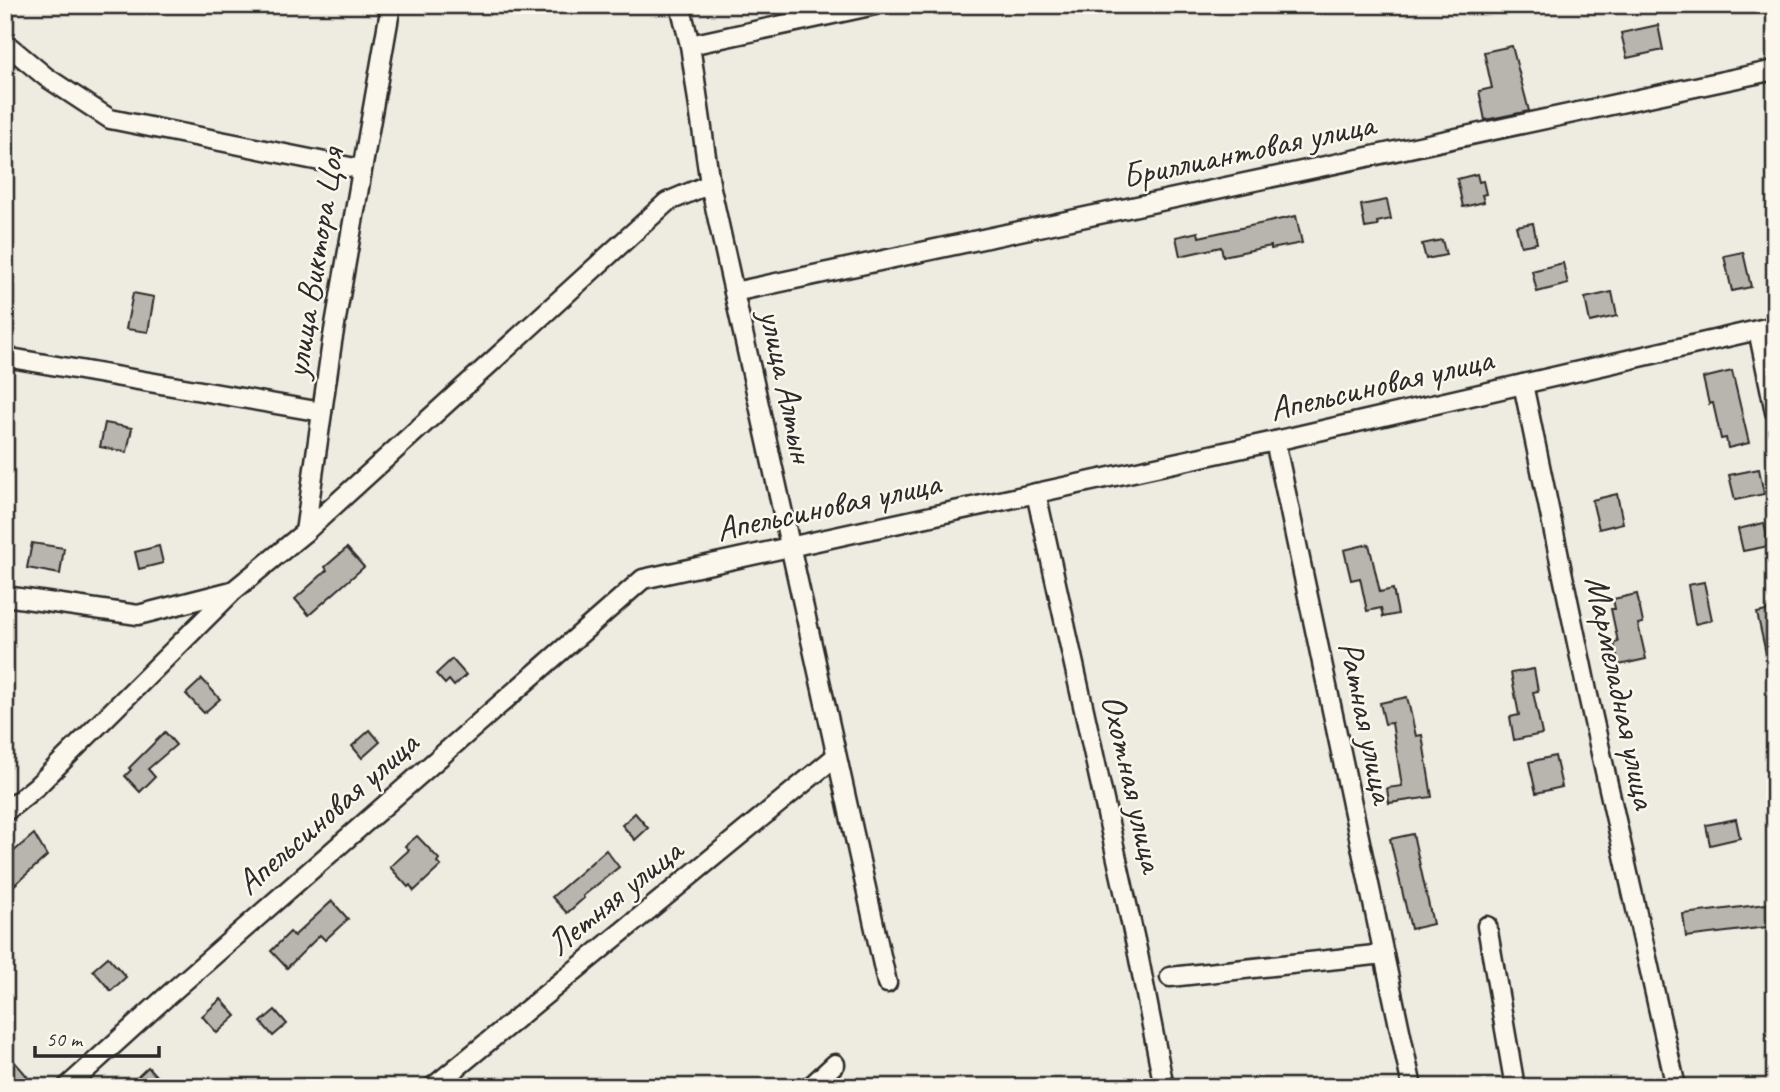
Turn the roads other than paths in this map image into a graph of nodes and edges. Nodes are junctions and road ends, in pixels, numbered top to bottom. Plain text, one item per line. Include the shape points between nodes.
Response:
1 (391, 5) edge
2 (680, 5) edge
3 (875, 5) edge
4 (6, 44) edge
5 (690, 45) junction
6 (1775, 70) edge
7 (360, 169) junction
8 (710, 184) junction
9 (734, 292) junction
10 (1766, 328) edge
11 (5, 357) edge
12 (1523, 384) junction
13 (322, 412) junction
14 (1775, 412) edge
15 (1275, 441) junction
16 (1036, 493) junction
17 (305, 532) junction
18 (790, 547) junction
19 (233, 591) junction
20 (5, 596) edge
21 (835, 757) junction
22 (5, 812) edge
23 (1487, 926) dead end
24 (1384, 954) junction
25 (1170, 977) dead end
26 (887, 983) dead end
27 (835, 1064) dead end
28 (67, 1087) edge
29 (433, 1087) edge
30 (810, 1087) edge
31 (1164, 1087) edge
32 (1412, 1087) edge
33 (1515, 1087) edge
34 (1676, 1087) edge

1 - 7 street, улица Виктора Цоя
2 - 5 street, улица Алтын
3 - 5 street
4 - 7 street via 110,119
5 - 8 street, улица Алтын
6 - 9 street, Бриллиантовая улица
7 - 13 street, улица Виктора Цоя
8 - 9 street, улица Алтын
8 - 17 street via 667,202
9 - 18 street, улица Алтын
10 - 12 street, Апельсиновая улица
10 - 14 street
11 - 13 street
12 - 15 street, Апельсиновая улица
12 - 34 street, Мармеладная улица
13 - 17 street, улица Виктора Цоя
15 - 16 street, Апельсиновая улица
15 - 24 street, Ратная улица
16 - 18 street, Апельсиновая улица
16 - 31 street, Охотная улица via 1139,954
17 - 19 street
18 - 21 street, улица Алтын
18 - 28 street, Апельсиновая улица via 643,579
19 - 20 street via 138,615
19 - 22 street via 37,786
21 - 26 street, улица Алтын
21 - 29 street, Летняя улица
23 - 33 street
24 - 25 street
24 - 32 street, Ратная улица
27 - 30 street

